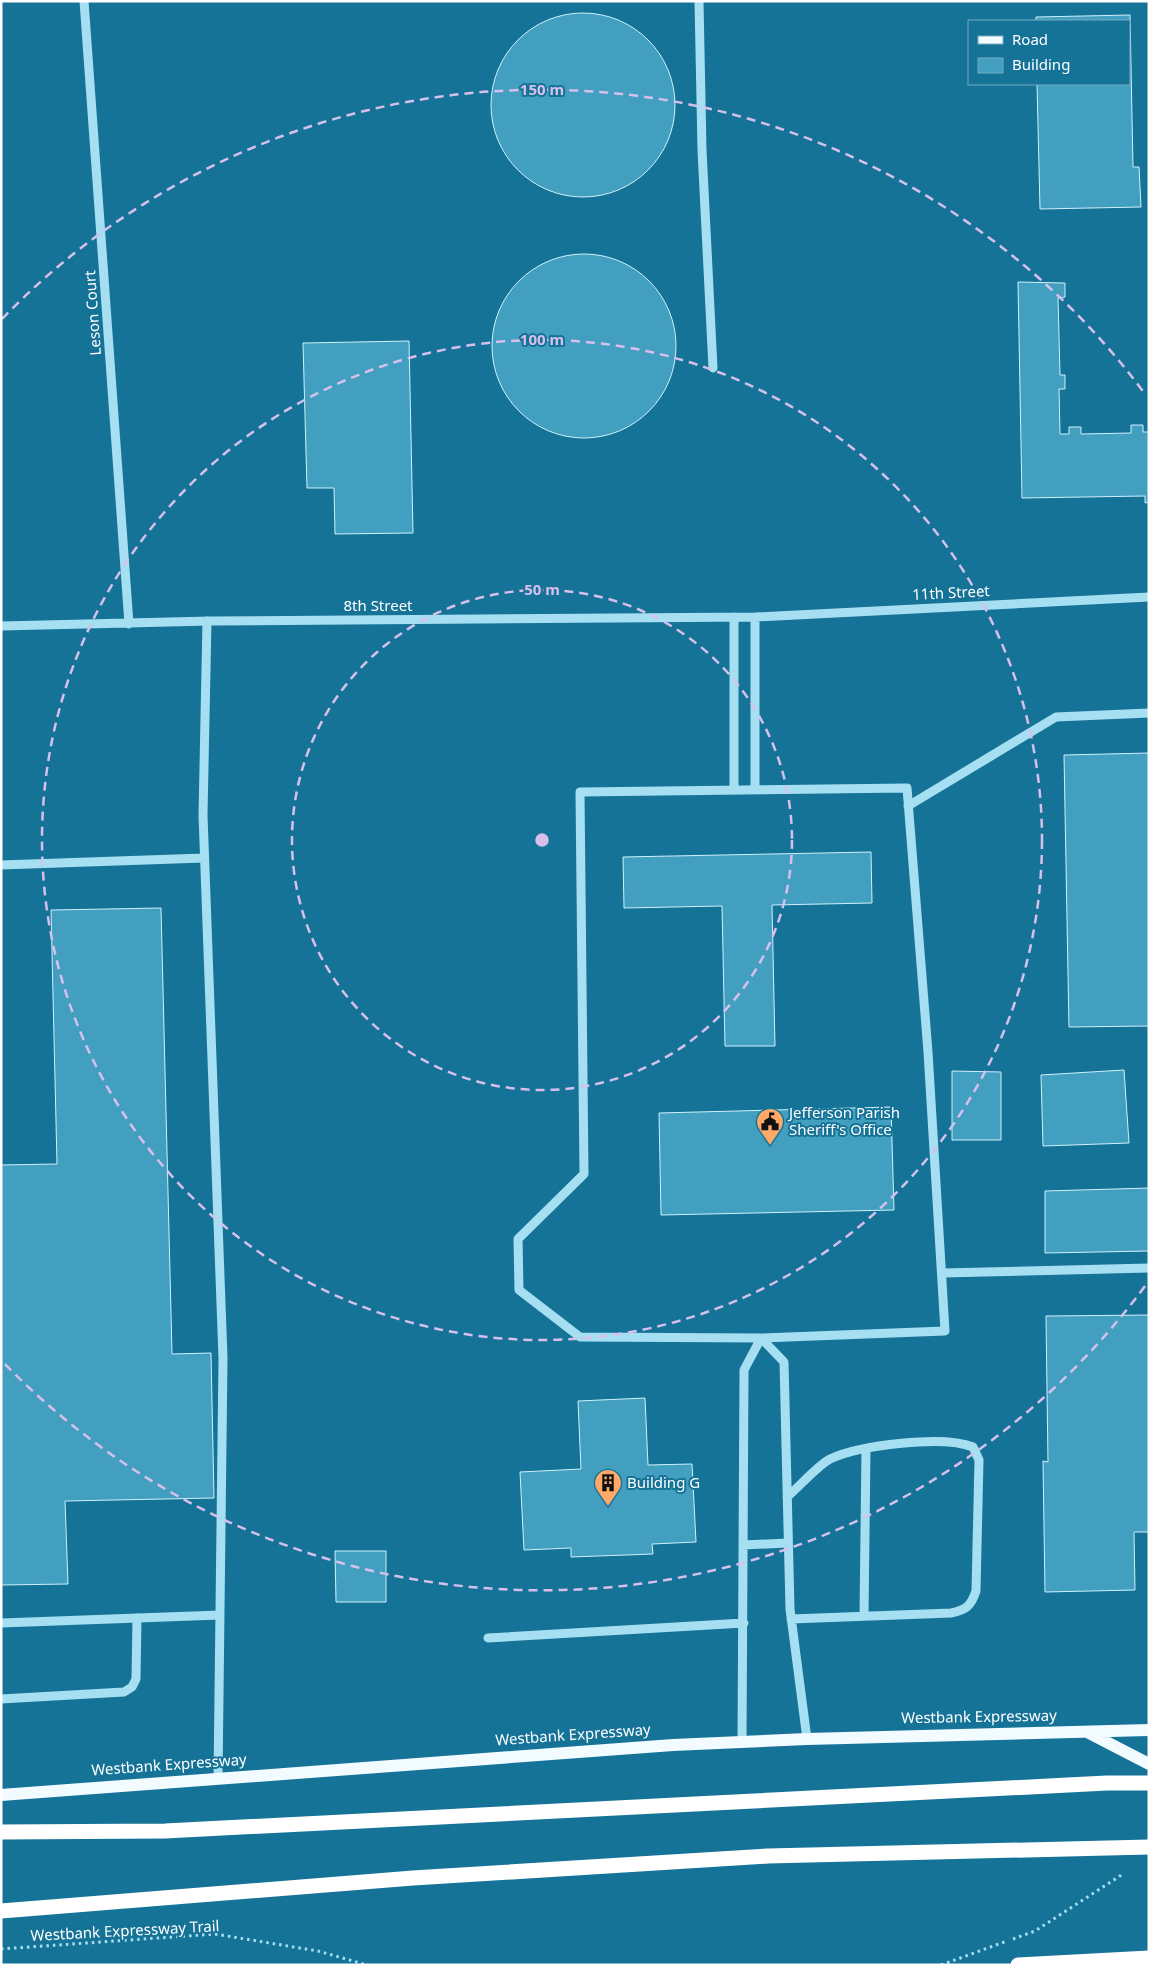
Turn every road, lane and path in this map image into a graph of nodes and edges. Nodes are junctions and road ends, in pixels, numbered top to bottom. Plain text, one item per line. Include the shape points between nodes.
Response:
1 (84, 1) edge
2 (699, 1) edge
3 (713, 368) dead end
4 (1149, 597) edge
5 (734, 617) junction
6 (755, 617) junction
7 (207, 622) junction
8 (129, 624) junction
9 (1, 626) edge
10 (1149, 713) edge
11 (734, 789) junction
12 (755, 789) junction
13 (908, 806) junction
14 (204, 858) junction
15 (1, 865) edge
16 (1149, 1268) edge
17 (942, 1273) junction
18 (761, 1338) junction
19 (866, 1449) junction
20 (787, 1497) junction
21 (788, 1543) junction
22 (744, 1545) junction
23 (220, 1615) junction
24 (864, 1616) junction
25 (137, 1618) junction
26 (791, 1619) junction
27 (1, 1623) edge
28 (744, 1623) junction
29 (488, 1638) dead end
30 (1, 1699) edge
31 (1149, 1730) edge
32 (1087, 1732) junction
33 (807, 1738) junction
34 (742, 1743) junction
35 (1149, 1764) edge
36 (218, 1779) junction
37 (1149, 1783) edge
38 (1, 1796) edge
39 (1, 1832) edge
40 (1149, 1847) edge
41 (1124, 1873) dead end
42 (1, 1911) edge
43 (1, 1949) edge
44 (1149, 1958) edge
45 (367, 1965) edge
46 (941, 1965) edge
47 (1018, 1965) edge

1 - 8 street, Leson Court
2 - 3 street via 702,150
4 - 6 street, 11th Street
5 - 6 street, 8th Street
5 - 7 street, 8th Street
5 - 11 street
6 - 12 street
7 - 8 street, 8th Street
7 - 14 street
8 - 9 street, 8th Street
10 - 13 street via 1056,717
11 - 12 street
11 - 18 street via 580,792 584,1174 518,1239 518,1290 580,1337
12 - 13 street via 907,788
13 - 17 street
14 - 15 street
14 - 23 street via 223,1358
16 - 17 street
17 - 18 street via 945,1331
18 - 20 street via 784,1362
18 - 22 street via 744,1370
19 - 20 street via 829,1460
19 - 24 street
19 - 24 street via 879,1445 960,1442 973,1447 979,1473 976,1591 970,1606 951,1613
20 - 21 street
21 - 22 street
21 - 26 street
22 - 28 street
23 - 25 street
23 - 36 street
24 - 26 street
25 - 27 street
25 - 30 street via 136,1679 124,1692
26 - 33 street
28 - 29 street
28 - 34 street
31 - 32 main road, Westbank Expressway
32 - 33 main road, Westbank Expressway
32 - 35 main road
33 - 34 main road, Westbank Expressway
34 - 36 main road, Westbank Expressway
36 - 38 main road, Westbank Expressway
37 - 39 highway via 165,1831
40 - 42 highway via 768,1856 413,1878
41 - 46 path via 1035,1931
43 - 45 path, Westbank Expressway Trail via 215,1934 318,1952
44 - 47 highway

